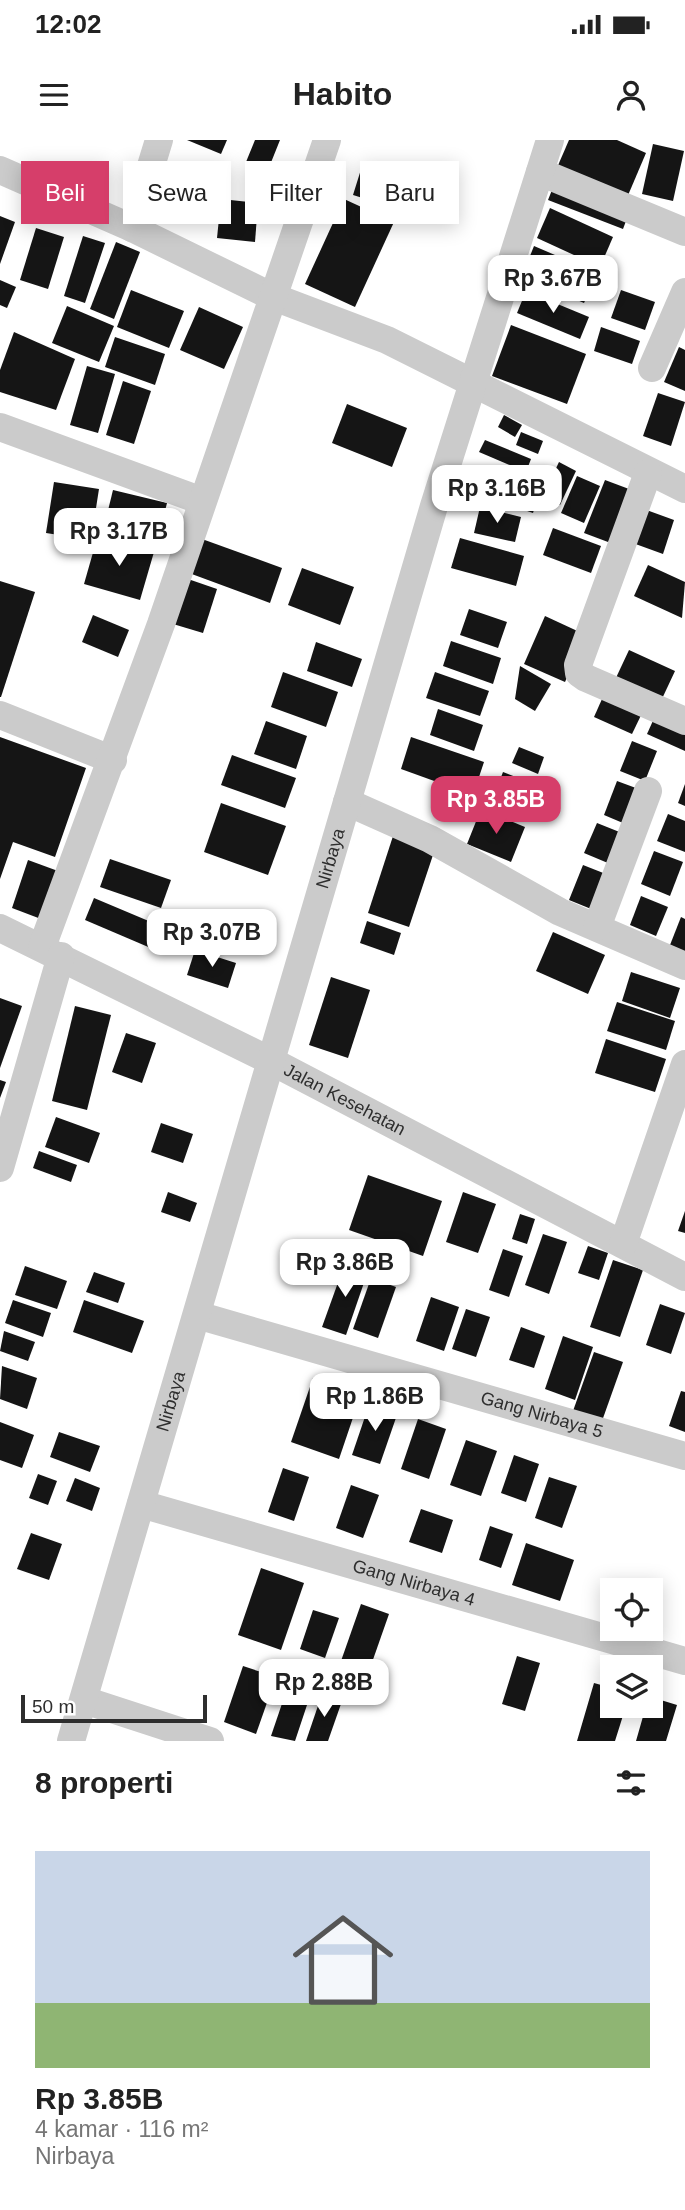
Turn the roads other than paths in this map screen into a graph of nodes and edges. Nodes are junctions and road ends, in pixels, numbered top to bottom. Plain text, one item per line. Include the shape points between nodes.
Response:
1 (159, 140) edge
2 (327, 140) edge
3 (550, 140) edge
4 (0, 170) edge
5 (540, 172) junction
6 (132, 228) junction
7 (685, 232) edge
8 (685, 292) edge
9 (271, 296) junction
10 (652, 368) dead end
11 (474, 384) junction
12 (0, 427) edge
13 (648, 473) junction
14 (685, 489) edge
15 (202, 501) junction
16 (0, 715) edge
17 (685, 721) edge
18 (113, 760) junction
19 (648, 791) dead end
20 (347, 802) junction
21 (597, 927) junction
22 (0, 928) edge
23 (51, 952) junction
24 (685, 966) edge
25 (271, 1061) junction
26 (685, 1064) edge
27 (0, 1168) edge
28 (623, 1244) junction
29 (685, 1277) edge
30 (197, 1315) junction
31 (685, 1456) edge
32 (141, 1504) junction
33 (685, 1661) edge
34 (84, 1700) junction
35 (71, 1741) edge
36 (209, 1741) edge

1 - 6 street
2 - 9 street
3 - 5 street, Nirbaya
4 - 6 street
5 - 7 street
5 - 11 street, Nirbaya
6 - 9 street
8 - 10 street
9 - 11 street via 387,340
9 - 15 street
11 - 13 street
11 - 20 street, Nirbaya
12 - 15 street
13 - 14 street
13 - 17 street via 578,665 579,673
15 - 18 street
16 - 18 street
18 - 23 street
19 - 21 street
20 - 21 street via 430,839 561,912
20 - 25 street, Nirbaya
21 - 24 street
22 - 23 street, Jalan Kesehatan
23 - 25 street, Jalan Kesehatan
23 - 27 street
25 - 28 street, Jalan Kesehatan
25 - 30 street, Nirbaya
26 - 28 street
28 - 29 street, Jalan Kesehatan
30 - 31 street, Gang Nirbaya 5
30 - 32 street, Nirbaya
32 - 33 street, Gang Nirbaya 4
32 - 34 street, Nirbaya
34 - 35 street, Nirbaya
34 - 36 street

